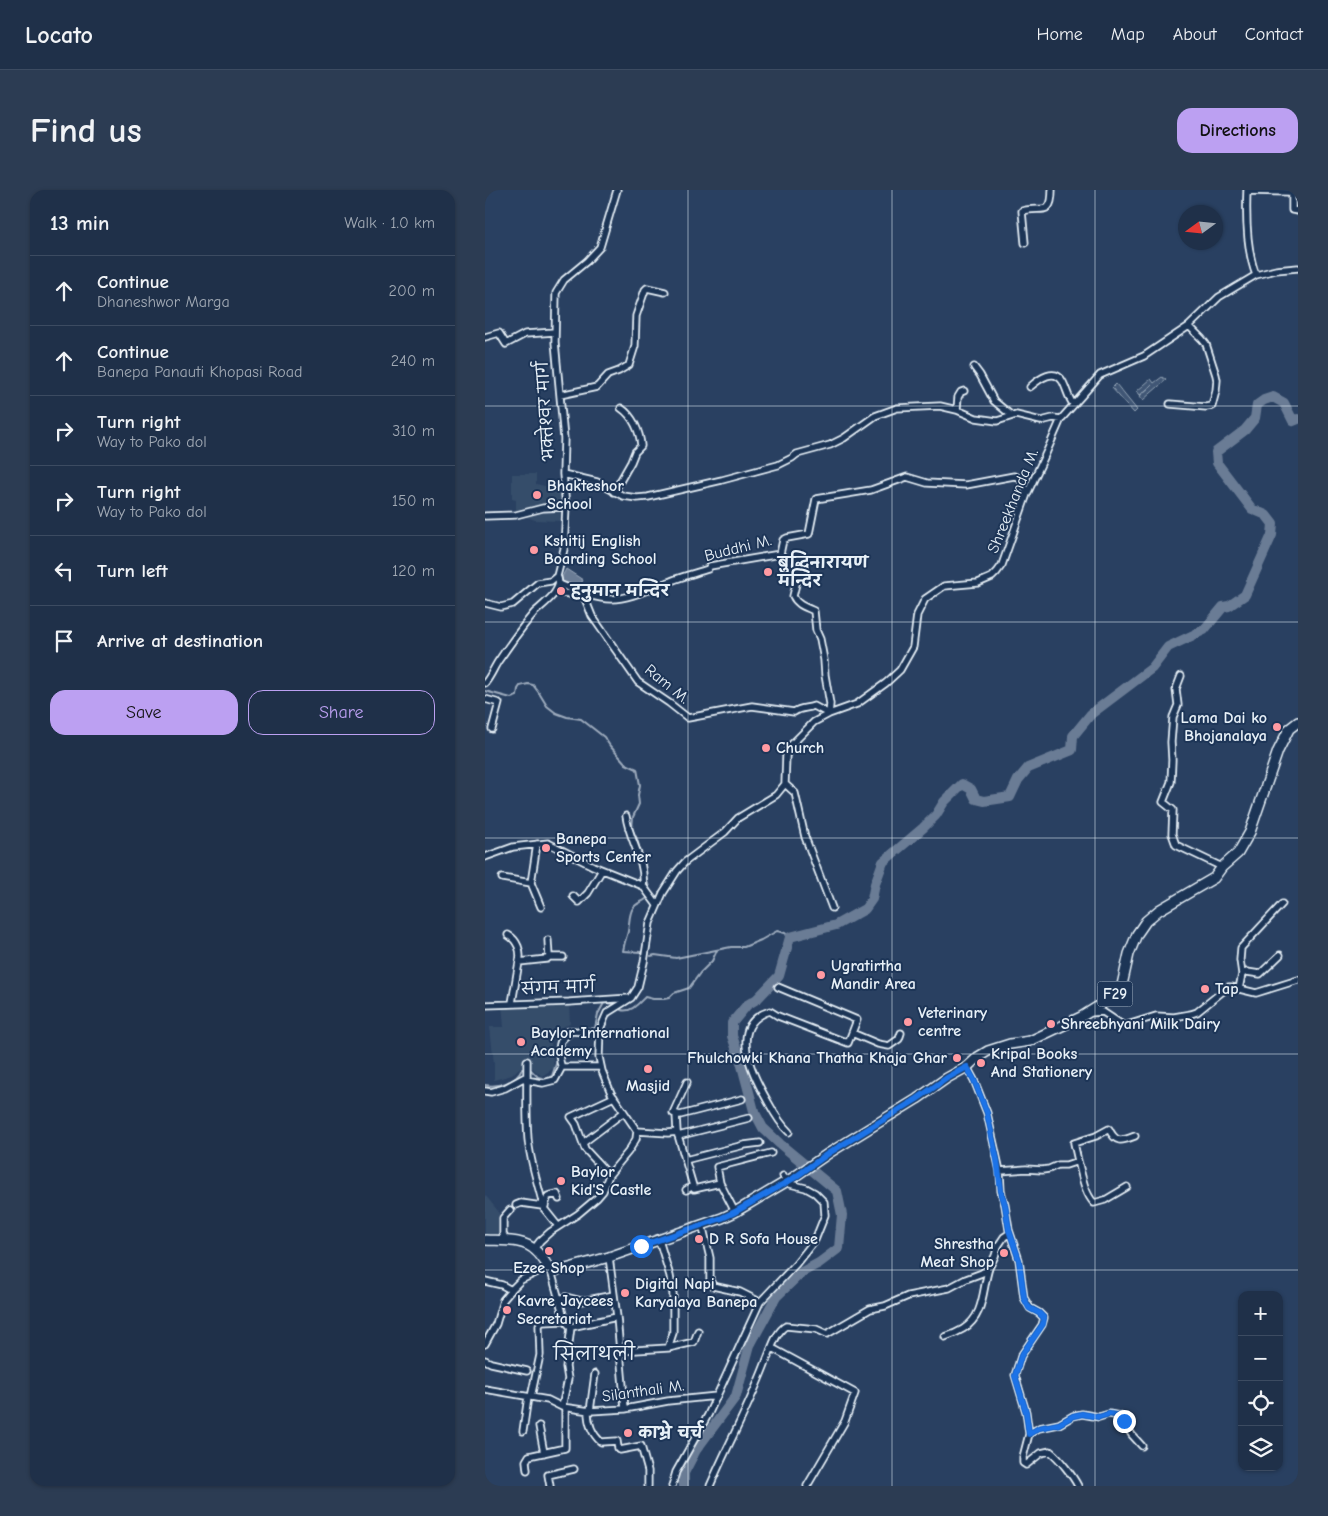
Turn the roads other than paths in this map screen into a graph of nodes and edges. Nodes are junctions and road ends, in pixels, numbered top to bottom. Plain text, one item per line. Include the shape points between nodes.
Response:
1 (617, 190) edge
2 (1051, 190) edge
3 (1247, 190) edge
4 (1298, 211) edge
5 (1025, 243) dead end
6 (1298, 268) edge
7 (1256, 275) junction
8 (665, 292) dead end
9 (1189, 326) junction
10 (555, 332) junction
11 (485, 337) edge
12 (974, 367) dead end
13 (1030, 387) dead end
14 (964, 391) dead end
15 (560, 395) junction
16 (1073, 404) junction
17 (1170, 404) dead end
18 (621, 408) dead end
19 (957, 410) junction
20 (1012, 416) junction
21 (1061, 418) junction
22 (563, 474) junction
23 (613, 492) junction
24 (1027, 494) junction
25 (566, 507) junction
26 (485, 516) edge
27 (780, 554) junction
28 (557, 576) junction
29 (559, 584) junction
30 (555, 592) junction
31 (485, 603) edge
32 (1181, 676) dead end
33 (485, 683) edge
34 (485, 699) edge
35 (829, 714) junction
36 (1298, 722) edge
37 (492, 730) dead end
38 (785, 784) junction
39 (626, 816) dead end
40 (537, 844) junction
41 (485, 857) edge
42 (1222, 867) junction
43 (602, 870) junction
44 (502, 878) dead end
45 (531, 883) junction
46 (645, 888) junction
47 (573, 896) dead end
48 (656, 904) junction
49 (1282, 904) dead end
50 (541, 907) dead end
51 (832, 908) dead end
52 (508, 935) dead end
53 (548, 940) dead end
54 (1280, 955) dead end
55 (549, 957) junction
56 (563, 957) dead end
57 (519, 962) junction
58 (1242, 974) junction
59 (1298, 980) edge
60 (778, 987) dead end
61 (1239, 989) junction
62 (631, 998) junction
63 (512, 1003) junction
64 (485, 1005) edge
65 (1089, 1014) junction
66 (852, 1033) junction
67 (901, 1033) dead end
68 (599, 1035) junction
69 (527, 1061) dead end
70 (562, 1067) junction
71 (601, 1067) junction
72 (967, 1067) junction
73 (527, 1078) junction
74 (687, 1082) dead end
75 (485, 1091) edge
76 (614, 1097) junction
77 (742, 1099) dead end
78 (624, 1112) junction
79 (676, 1114) junction
80 (749, 1118) dead end
81 (637, 1131) junction
82 (789, 1132) dead end
83 (677, 1134) junction
84 (1135, 1136) dead end
85 (583, 1143) junction
86 (760, 1143) dead end
87 (771, 1153) dead end
88 (685, 1160) junction
89 (1078, 1161) junction
90 (999, 1171) junction
91 (609, 1175) junction
92 (788, 1178) junction
93 (720, 1183) junction
94 (693, 1186) junction
95 (1127, 1187) dead end
96 (686, 1190) dead end
97 (559, 1199) dead end
98 (516, 1205) dead end
99 (543, 1207) junction
100 (510, 1210) dead end
101 (735, 1212) junction
102 (702, 1224) junction
103 (558, 1226) junction
104 (1010, 1233) junction
105 (485, 1240) edge
106 (506, 1240) junction
107 (659, 1240) junction
108 (535, 1249) junction
109 (609, 1258) junction
110 (989, 1268) junction
111 (549, 1269) junction
112 (485, 1281) edge
113 (511, 1290) junction
114 (614, 1295) junction
115 (559, 1299) junction
116 (761, 1302) junction
117 (617, 1317) junction
118 (565, 1321) junction
119 (571, 1327) junction
120 (698, 1331) dead end
121 (488, 1334) edge
122 (945, 1338) dead end
123 (485, 1344) edge
124 (668, 1348) junction
125 (772, 1348) junction
126 (620, 1350) junction
127 (485, 1360) edge
128 (527, 1371) dead end
129 (595, 1374) dead end
130 (485, 1389) edge
131 (717, 1396) junction
132 (529, 1397) junction
133 (563, 1407) junction
134 (625, 1409) junction
135 (589, 1411) junction
136 (539, 1426) dead end
137 (523, 1431) dead end
138 (1029, 1434) junction
139 (1142, 1446) dead end
140 (544, 1453) junction
141 (574, 1469) dead end
142 (527, 1470) dead end
143 (550, 1486) edge
144 (648, 1486) edge
145 (672, 1486) edge
146 (710, 1486) edge
147 (807, 1486) edge
148 (1079, 1486) edge

1 - 10 street, भक्तेश्वर मार्ग via 600,247 564,280 556,293
2 - 5 street via 1050,206 1022,212
3 - 4 street via 1289,192 1292,210
3 - 7 street via 1249,239
6 - 7 street, Shreekhanda M.
7 - 9 street, Shreekhanda M. via 1219,297
8 - 15 street via 645,290 636,316 635,346 629,365 608,375 597,387
9 - 16 street, Shreekhanda M. via 1145,356 1100,374
9 - 17 street via 1206,344 1217,380 1214,401 1210,407
10 - 11 street via 525,334 506,344 499,333
10 - 15 street, भक्तेश्वर मार्ग
12 - 20 street via 994,400
13 - 16 street via 1046,375 1057,376 1065,384
14 - 19 street via 958,397
15 - 22 street, भक्तेश्वर मार्ग
16 - 21 street, Shreekhanda M.
18 - 23 street via 633,420 641,436 641,446
19 - 20 street via 976,418 997,421
19 - 23 street via 941,406 897,408 875,416 830,445 797,454 778,465 659,496 637,498
20 - 21 street via 1041,421
21 - 24 street, Shreekhanda M.
22 - 23 street via 597,482
22 - 25 street, भक्तेश्वर मार्ग
24 - 27 street, Buddhi M. via 1020,478 1014,476 966,485 927,483 907,477 871,490 816,499 809,534 783,540
24 - 35 street, Shreekhanda M. via 997,572 979,583 944,586 925,599 917,615 913,647 900,670 857,704
25 - 26 street
25 - 28 street, भक्तेश्वर मार्ग via 564,549
27 - 29 street, Buddhi M. via 710,566 629,596 611,599
27 - 35 street via 797,568 795,600 814,611 824,660
28 - 29 street, भक्तेश्वर मार्ग
28 - 31 street via 551,581 538,583 513,604 501,607
29 - 30 street
30 - 33 street via 528,621
30 - 35 street, Ram M. via 584,596 592,616 638,682 688,718 751,706 794,712 814,706
32 - 42 street via 1176,689 1178,705 1173,717 1171,782 1163,802 1173,810 1172,834 1176,845
34 - 37 street via 499,703
35 - 38 street, Shreekhanda M. via 813,722 789,747
36 - 42 main road, F29 via 1289,729 1277,751 1250,832 1238,852
38 - 48 street via 776,795 738,818 685,862
38 - 51 street via 795,793 805,837
39 - 46 street
40 - 41 street via 513,847
40 - 43 street via 548,843
40 - 45 street
42 - 65 main road, F29 via 1214,878 1146,921 1129,954 1119,991
43 - 46 street
43 - 47 street via 579,902
44 - 45 street
45 - 50 street
46 - 48 street
48 - 62 street via 638,988
49 - 58 street via 1241,948
52 - 57 street via 516,941
53 - 55 street
54 - 58 street via 1261,974
55 - 56 street
55 - 57 street
57 - 63 street
58 - 61 street
59 - 61 street via 1255,993
60 - 66 street via 857,1020
61 - 65 street via 1227,987 1191,1014 1156,1016 1124,1026 1103,1012
62 - 63 street, संगम मार्ग
62 - 68 street via 607,1013
63 - 64 street, संगम मार्ग
65 - 72 main road, F29 via 1030,1041 988,1051
66 - 67 street via 889,1046 899,1039
66 - 82 street via 848,1043 770,1011 757,1016 750,1024 745,1048 759,1088 781,1125
68 - 70 street via 571,1031 561,1041
68 - 71 street
69 - 73 street
70 - 71 street
70 - 73 street via 555,1080 543,1083
71 - 76 street
72 - 90 street via 987,1113
72 - 92 main road, F29
73 - 75 street via 505,1088
73 - 99 street via 529,1140
74 - 79 street via 673,1113
76 - 78 street
76 - 85 street via 571,1116
77 - 79 street
78 - 81 street
78 - 85 street
79 - 83 street
80 - 83 street
81 - 83 street
81 - 91 street via 633,1144
83 - 88 street
84 - 89 street via 1117,1140 1109,1129 1074,1143
85 - 91 street via 590,1156
86 - 88 street
87 - 93 street via 717,1167
88 - 94 street
89 - 90 street via 1042,1170
89 - 95 street via 1083,1184 1094,1203
90 - 104 street
91 - 103 street via 597,1198
92 - 101 main road, F29
92 - 116 street via 790,1184 815,1193 824,1202 825,1215 815,1240
93 - 94 street via 694,1189
93 - 101 street
94 - 96 street
97 - 99 street via 557,1194 547,1196
98 - 99 street
99 - 103 street
100 - 106 street via 503,1218
101 - 102 main road, F29
102 - 107 main road, F29
102 - 116 street via 713,1286 740,1292
103 - 108 street
104 - 110 street via 999,1246
104 - 138 street via 1019,1260 1024,1298 1029,1308 1044,1318 1021,1356 1015,1376
105 - 106 main road
106 - 108 main road
107 - 109 main road, F29
107 - 124 street via 673,1294 673,1333
108 - 111 main road
109 - 111 main road, F29 via 566,1269
109 - 114 street
110 - 122 street via 977,1314 965,1328
110 - 125 street via 949,1288 909,1296 870,1309 827,1334 785,1326
111 - 113 street via 521,1280
111 - 115 street
112 - 113 street
113 - 121 street
114 - 115 street via 582,1301 566,1297
114 - 117 street
115 - 118 street
116 - 131 street
117 - 119 street
117 - 126 street
118 - 119 street
118 - 132 street via 542,1322 539,1325 540,1355
119 - 133 street
120 - 124 street via 694,1342
121 - 123 street
124 - 126 street
125 - 146 street
125 - 147 street via 855,1393 845,1421
126 - 134 street
127 - 128 street
129 - 135 street
130 - 132 street, Silanthali M.
131 - 134 street, Silanthali M.
131 - 145 street via 676,1472
132 - 133 street, Silanthali M.
132 - 137 street
133 - 135 street, Silanthali M.
133 - 140 street via 565,1448
134 - 135 street, Silanthali M.
135 - 144 street via 592,1430 601,1442 617,1441 620,1450 641,1446 648,1471
136 - 140 street
138 - 139 street via 1073,1416 1109,1414 1121,1416
138 - 148 street via 1023,1463 1026,1465 1050,1451
140 - 142 street via 529,1456
141 - 143 street via 548,1475

